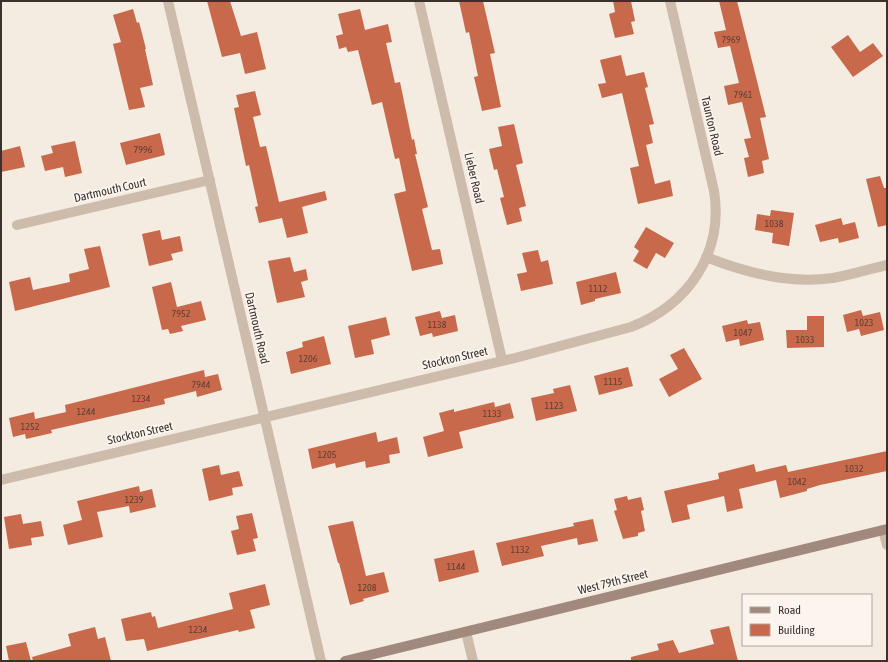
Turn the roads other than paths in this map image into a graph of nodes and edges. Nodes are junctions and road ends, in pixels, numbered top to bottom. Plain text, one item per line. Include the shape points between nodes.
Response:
1 (168, 1) edge
2 (419, 1) edge
3 (670, 1) edge
4 (210, 180) junction
5 (17, 225) dead end
6 (706, 257) junction
7 (887, 265) edge
8 (502, 360) junction
9 (264, 417) junction
10 (1, 480) edge
11 (885, 529) edge
12 (887, 545) edge
13 (466, 632) junction
14 (321, 661) edge
15 (345, 661) edge
16 (473, 661) edge

1 - 4 street, Dartmouth Road
2 - 8 street, Lieber Road
3 - 6 street, Taunton Road via 715,198 715,228
4 - 5 street, Dartmouth Court
4 - 9 street, Dartmouth Road
6 - 7 street via 748,272 794,279 833,278
6 - 8 street, Stockton Street via 685,291 671,305 649,320 631,327
8 - 9 street, Stockton Street
9 - 10 street, Stockton Street
9 - 14 street, Dartmouth Road
11 - 12 street
11 - 13 main road, West 79th Street
13 - 15 main road, West 79th Street
13 - 16 street

